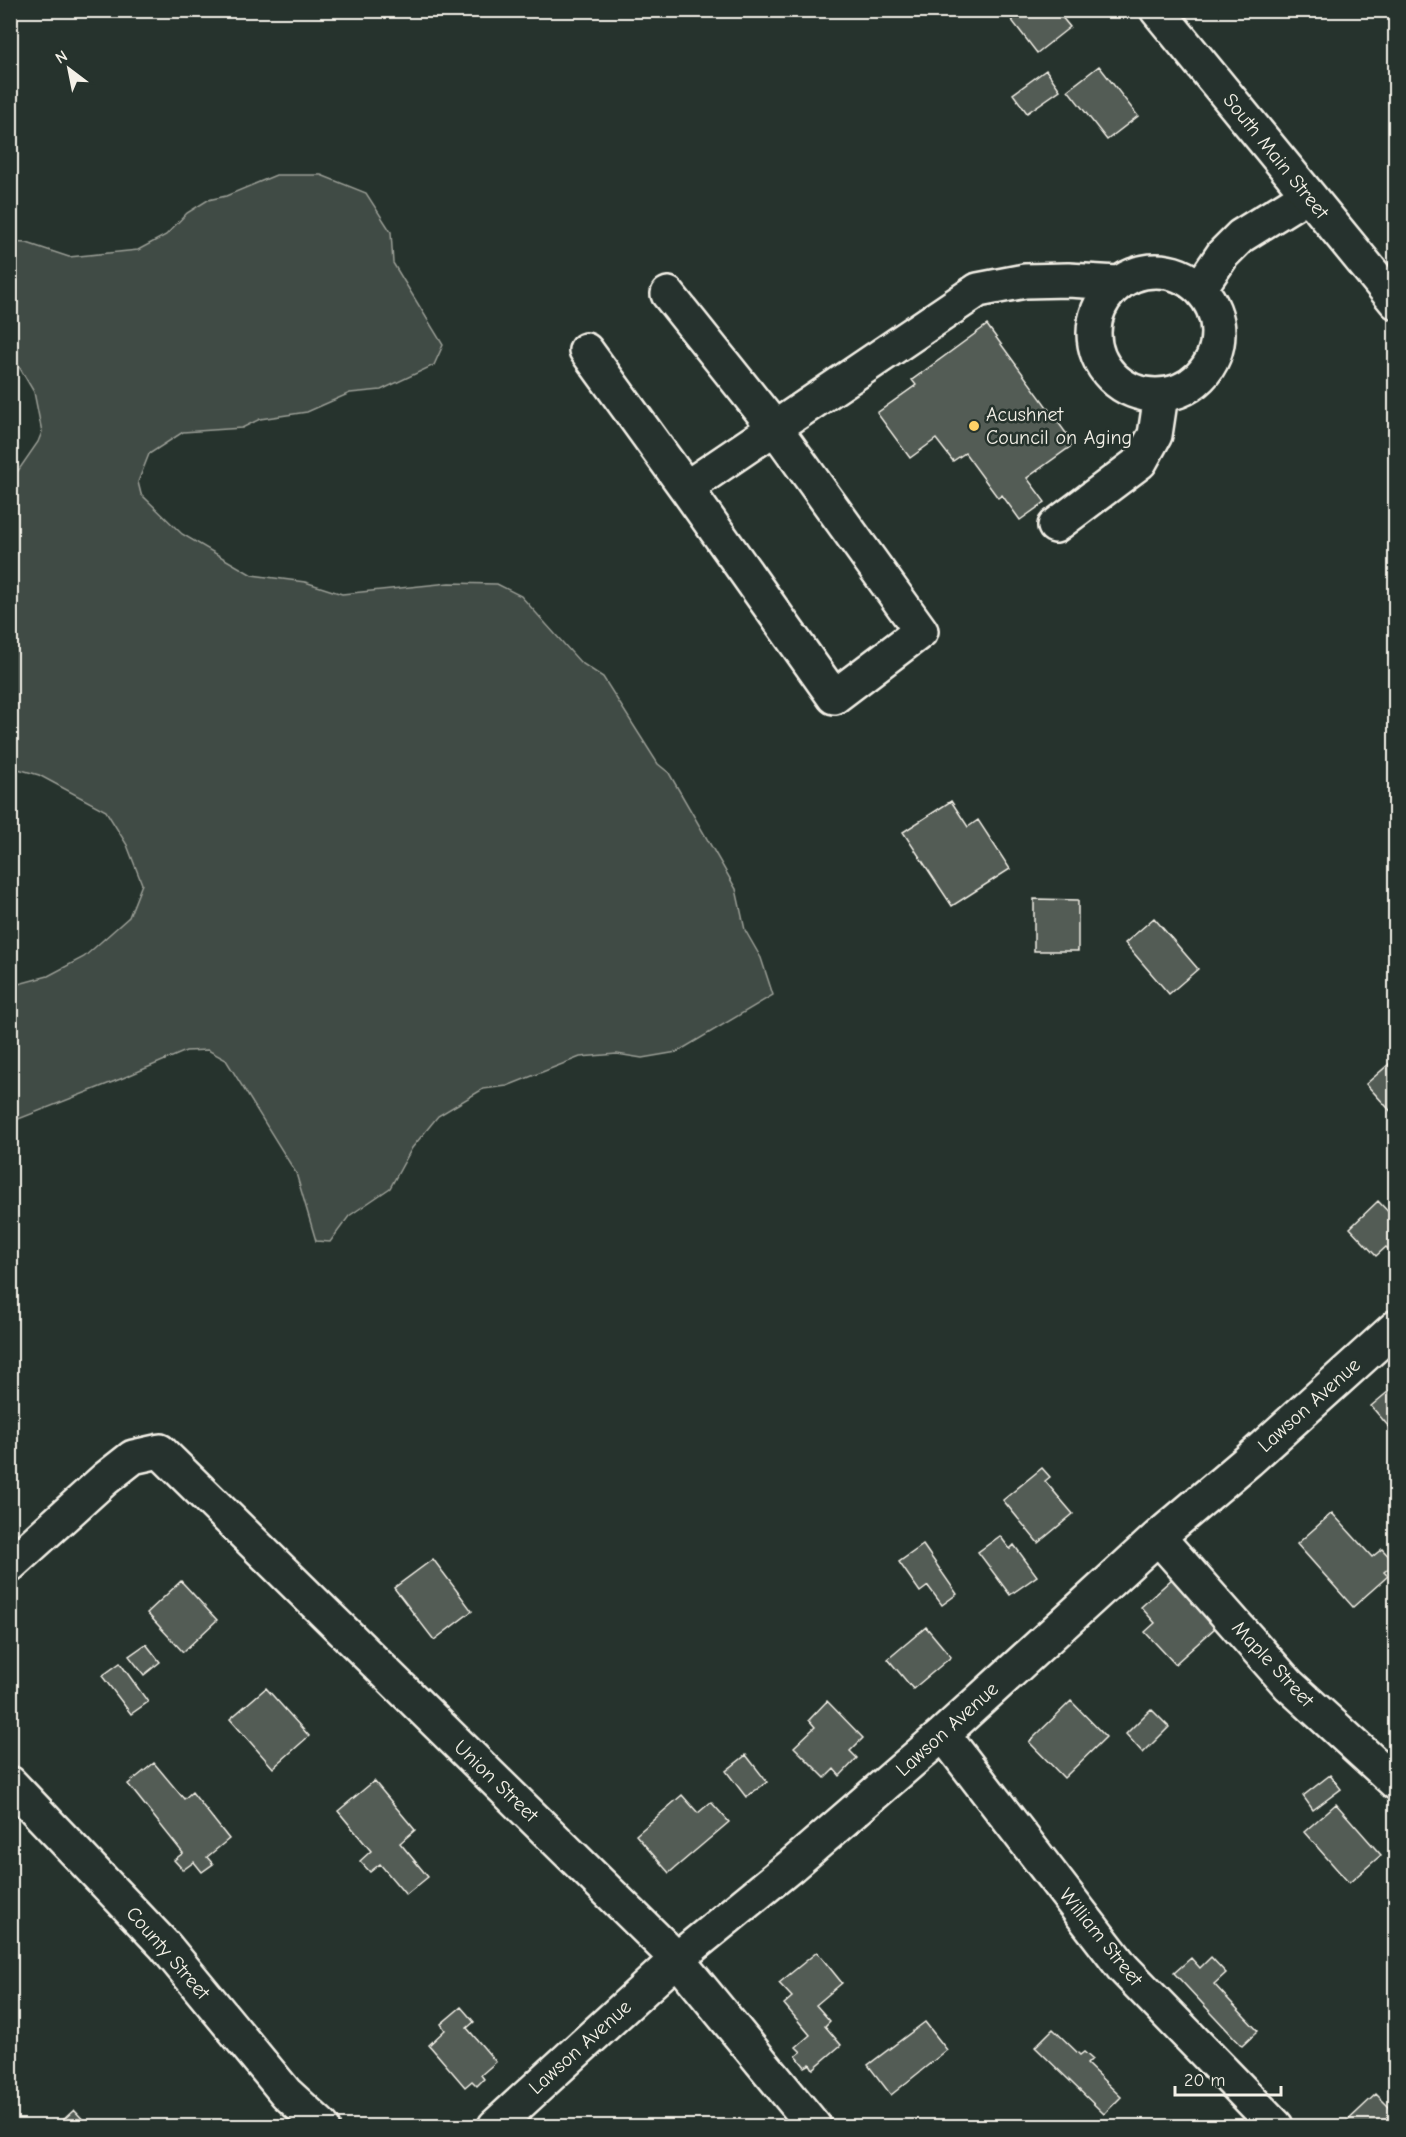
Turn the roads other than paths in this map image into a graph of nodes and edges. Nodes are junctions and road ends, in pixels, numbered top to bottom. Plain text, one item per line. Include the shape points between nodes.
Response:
1 (1157, 10) edge
2 (1307, 195) junction
3 (1118, 283) junction
4 (1200, 288) junction
5 (668, 294) dead end
6 (1395, 302) edge
7 (586, 350) dead end
8 (1161, 395) junction
9 (775, 428) junction
10 (686, 488) junction
11 (1055, 526) dead end
12 (1395, 1328) edge
13 (1158, 1538) junction
14 (10, 1565) edge
15 (943, 1734) junction
16 (10, 1783) edge
17 (1395, 1783) edge
18 (677, 1959) junction
19 (322, 2127) edge
20 (495, 2127) edge
21 (814, 2127) edge
22 (1276, 2127) edge

1 - 2 street, South Main Street
2 - 4 street via 1240,236
2 - 6 street, South Main Street
3 - 4 street via 1134,274 1169,271
3 - 8 street via 1097,311 1095,346 1101,363 1126,388
3 - 9 street via 1025,281 978,290
4 - 8 street via 1217,319 1219,337 1215,354 1194,383
5 - 9 street
7 - 10 street
8 - 11 street via 1155,435 1140,462
9 - 10 street
9 - 10 street via 921,631 834,697
12 - 13 street, Lawson Avenue
13 - 15 street, Lawson Avenue
13 - 17 street, Maple Street via 1288,1685
14 - 18 street, Union Street via 133,1456 160,1451
15 - 18 street, Lawson Avenue
15 - 22 street, William Street via 1123,1968
16 - 19 street, County Street via 165,1946 286,2093
18 - 20 street, Lawson Avenue
18 - 21 street, Union Street

